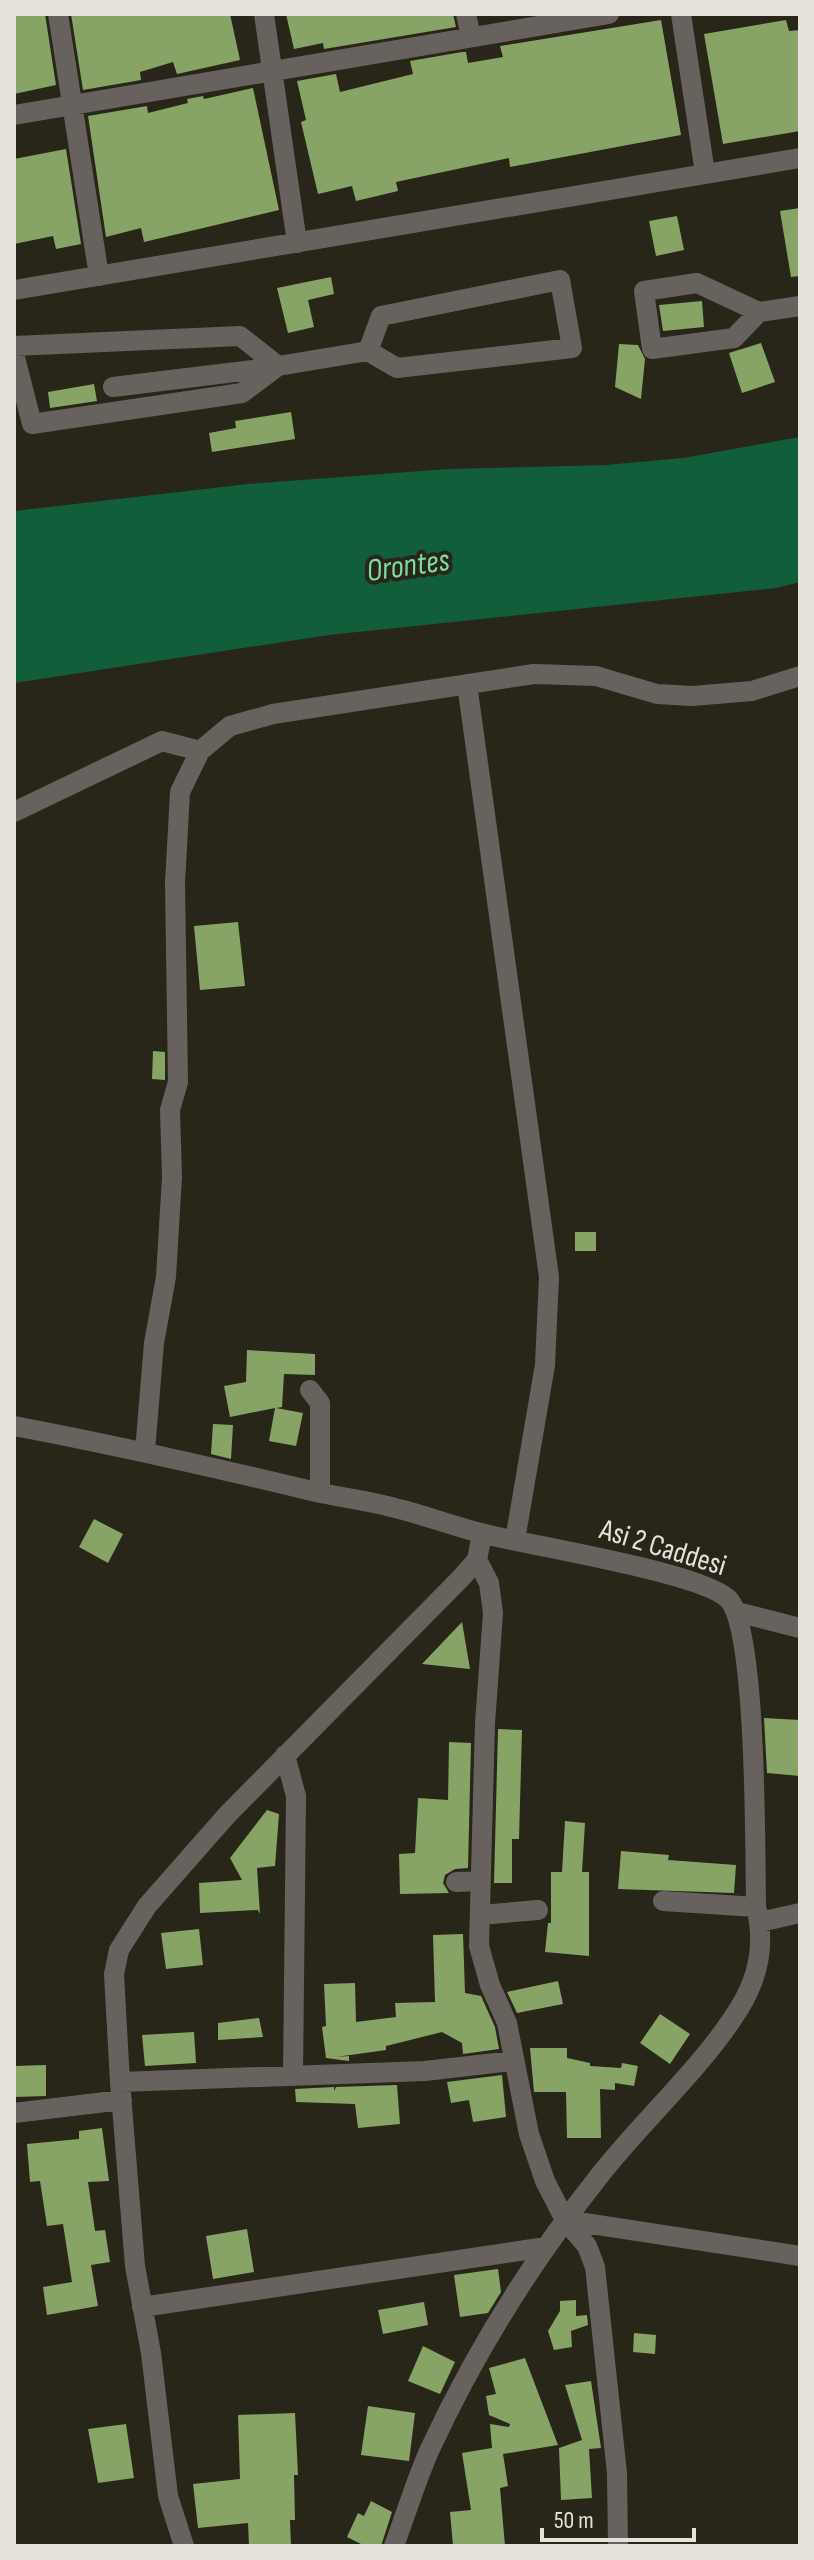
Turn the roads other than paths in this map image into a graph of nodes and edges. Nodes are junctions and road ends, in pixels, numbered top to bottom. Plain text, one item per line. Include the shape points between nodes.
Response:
1 (58, 14) edge
2 (264, 14) edge
3 (466, 14) edge
4 (609, 14) edge
5 (681, 14) edge
6 (471, 37) junction
7 (272, 69) junction
8 (71, 106) junction
9 (14, 115) edge
10 (800, 158) edge
11 (705, 173) junction
12 (297, 243) junction
13 (99, 276) junction
14 (14, 290) edge
15 (800, 306) edge
16 (759, 312) junction
17 (14, 346) edge
18 (368, 351) junction
19 (14, 354) edge
20 (278, 366) junction
21 (113, 387) dead end
22 (800, 676) edge
23 (467, 684) junction
24 (200, 751) junction
25 (14, 812) edge
26 (310, 1390) dead end
27 (14, 1426) edge
28 (145, 1451) junction
29 (320, 1493) junction
30 (482, 1534) junction
31 (515, 1540) junction
32 (477, 1560) junction
33 (737, 1612) junction
34 (800, 1628) edge
35 (285, 1755) junction
36 (480, 1881) junction
37 (456, 1882) dead end
38 (663, 1901) dead end
39 (538, 1910) dead end
40 (800, 1913) edge
41 (480, 1915) junction
42 (758, 1915) junction
43 (512, 2061) junction
44 (293, 2076) junction
45 (121, 2091) junction
46 (14, 2113) edge
47 (565, 2220) junction
48 (546, 2247) junction
49 (800, 2256) edge
50 (142, 2307) junction
51 (184, 2546) edge
52 (394, 2546) edge
53 (618, 2546) edge

1 - 8 street
2 - 7 street
3 - 6 street
4 - 6 street
5 - 11 street
6 - 7 street
7 - 8 street
7 - 12 street
8 - 9 street
8 - 13 street
10 - 11 street
11 - 12 street
12 - 13 street
13 - 14 street
15 - 16 street
16 - 16 street via 697,283 644,291 652,349 734,338
17 - 20 street via 240,336
18 - 18 street via 397,368 572,348 560,280 381,316
18 - 20 street
19 - 20 street via 32,424 242,393
20 - 21 street
22 - 23 street via 752,691 692,696 657,694 596,676 534,674
23 - 24 street via 273,714 230,726
23 - 31 street via 549,1277 545,1365
24 - 25 street via 162,741
24 - 28 street via 180,792 175,883 178,1082 170,1110 166,1277 154,1343
26 - 29 street via 320,1403
27 - 28 street, Asi 2 Caddesi
28 - 29 street, Asi 2 Caddesi
29 - 30 street, Asi 2 Caddesi via 398,1508
30 - 31 street, Asi 2 Caddesi
30 - 32 street
31 - 33 street, Asi 2 Caddesi via 644,1567 715,1590
32 - 35 street
32 - 36 street via 489,1583 493,1613
33 - 34 street
33 - 42 street, Asi 2 Caddesi via 752,1754
35 - 44 street via 296,1796
35 - 45 street via 147,1906 119,1950 114,1974
36 - 37 street
36 - 41 street
38 - 42 street
39 - 41 street
40 - 42 street
41 - 43 street via 479,1946 507,2023
42 - 47 street, Asi 2 Caddesi via 760,1956 741,2005 716,2042 655,2107
43 - 44 street via 425,2071
43 - 47 street via 533,2146
44 - 45 street
45 - 46 street
45 - 50 street
47 - 48 street, Asi 2 Caddesi
47 - 49 street
47 - 53 street via 587,2246 595,2267 617,2473
48 - 50 street
48 - 52 street, Asi 2 Caddesi via 430,2449
50 - 51 street via 168,2496

